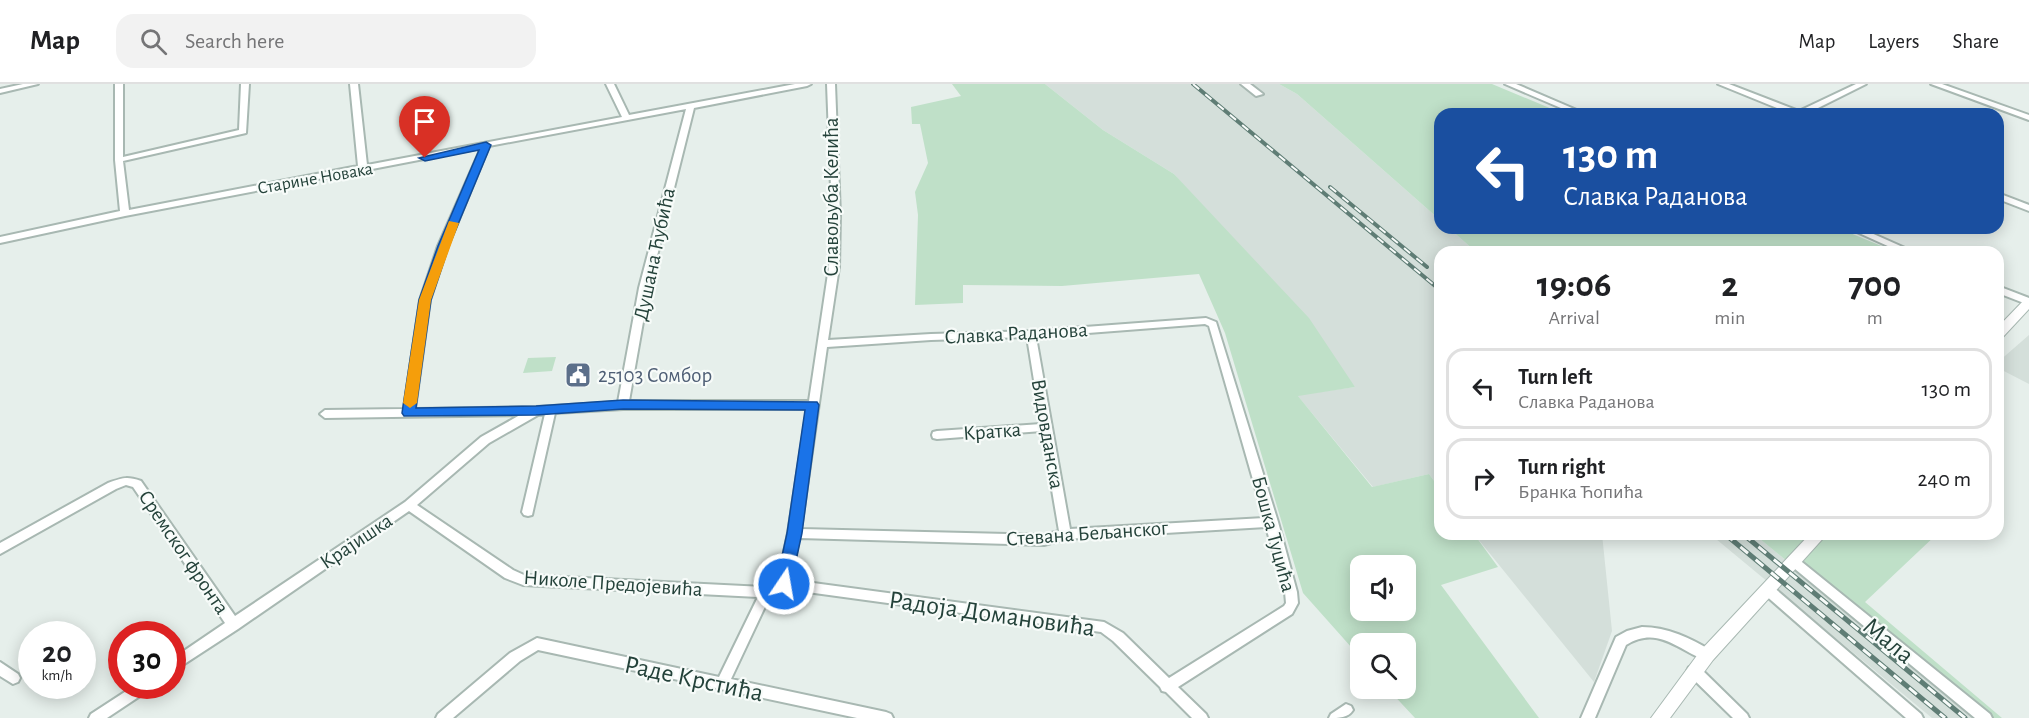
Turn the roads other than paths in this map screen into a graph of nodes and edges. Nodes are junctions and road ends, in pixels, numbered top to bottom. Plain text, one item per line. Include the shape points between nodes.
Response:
1 (34, 84) edge
2 (119, 84) edge
3 (245, 84) edge
4 (354, 84) edge
5 (610, 84) edge
6 (753, 84) edge
7 (807, 84) edge
8 (831, 84) edge
9 (1245, 84) edge
10 (1509, 84) edge
11 (1722, 84) edge
12 (1862, 84) edge
13 (1935, 84) edge
14 (0, 91) edge
15 (758, 93) junction
16 (1259, 94) dead end
17 (691, 105) junction
18 (1567, 108) edge
19 (1784, 108) edge
20 (1812, 108) edge
21 (2001, 108) edge
22 (2004, 109) edge
23 (626, 118) junction
24 (2029, 118) edge
25 (486, 145) junction
26 (119, 160) junction
27 (363, 170) junction
28 (2004, 198) edge
29 (2029, 208) edge
30 (124, 213) junction
31 (1866, 234) edge
32 (0, 240) edge
33 (1896, 246) edge
34 (2004, 292) edge
35 (2029, 302) edge
36 (1210, 322) joint
37 (2004, 329) edge
38 (1031, 334) junction
39 (823, 344) junction
40 (623, 405) junction
41 (812, 405) junction
42 (551, 409) junction
43 (536, 411) junction
44 (409, 413) junction
45 (325, 414) dead end
46 (1047, 427) junction
47 (937, 435) dead end
48 (409, 505) junction
49 (528, 512) dead end
50 (1272, 522) junction
51 (795, 533) junction
52 (1065, 534) junction
53 (1813, 540) edge
54 (0, 549) edge
55 (1793, 561) junction
56 (784, 584) junction
57 (1768, 590) junction
58 (766, 592) junction
59 (234, 625) junction
60 (1707, 656) junction
61 (186, 657) edge
62 (0, 668) edge
63 (1694, 671) junction
64 (13, 678) dead end
65 (722, 684) junction
66 (1167, 687) junction
67 (124, 699) edge
68 (96, 718) edge
69 (443, 718) edge
70 (886, 718) edge
71 (1200, 718) edge
72 (1588, 718) edge
73 (1660, 718) edge
74 (1742, 718) edge
75 (1916, 718) edge
76 (1985, 718) edge

1 - 14 street
2 - 26 street
3 - 26 street via 243,131
4 - 27 street
5 - 23 street
6 - 15 street
7 - 15 street, Старине Новака
8 - 39 street, Славољуба Келића via 836,215 834,267
9 - 16 street
10 - 18 street
11 - 19 street
12 - 20 street
13 - 21 street
15 - 17 street, Старине Новака
17 - 23 street, Старине Новака
17 - 40 street, Душана Ћубића via 644,288
22 - 24 street
23 - 25 street, Старине Новака
25 - 27 street, Старине Новака
25 - 44 street via 443,246 425,300
26 - 30 street
27 - 30 street, Старине Новака
28 - 29 street
30 - 32 street, Старине Новака
31 - 33 street
34 - 35 street
35 - 37 street
36 - 38 street, Славка Раданова
36 - 50 street, Бошка Туцића
38 - 39 street, Славка Раданова
38 - 46 street, Видовданска
39 - 41 street
40 - 41 street
40 - 42 street
41 - 51 street
42 - 43 street
42 - 49 street
43 - 44 street
43 - 48 street, Крајишка via 485,440
44 - 45 street
46 - 47 street, Кратка
46 - 52 street, Видовданска
48 - 58 street, Николе Предојевића via 523,580
48 - 59 street, Крајишка
50 - 52 street, Стевана Бељанског
50 - 66 street, Бошка Туцића via 1291,591 1288,610
51 - 52 street, Стевана Бељанског via 1044,540
51 - 56 street
53 - 55 street
54 - 59 street, Сремског фронта via 112,486 132,481
55 - 57 street
55 - 76 street, Мала
56 - 58 street
56 - 66 street, Радоја Домановића via 1104,627
57 - 60 street
57 - 75 street
58 - 65 street
59 - 61 street, Крајишка
60 - 63 street
60 - 72 street via 1657,632 1629,634 1620,641
62 - 64 street
63 - 73 street
63 - 74 street
65 - 69 street, Раде Крстића via 537,644 514,657
65 - 70 street, Раде Крстића
66 - 71 street, Радоја Домановића
67 - 68 street

